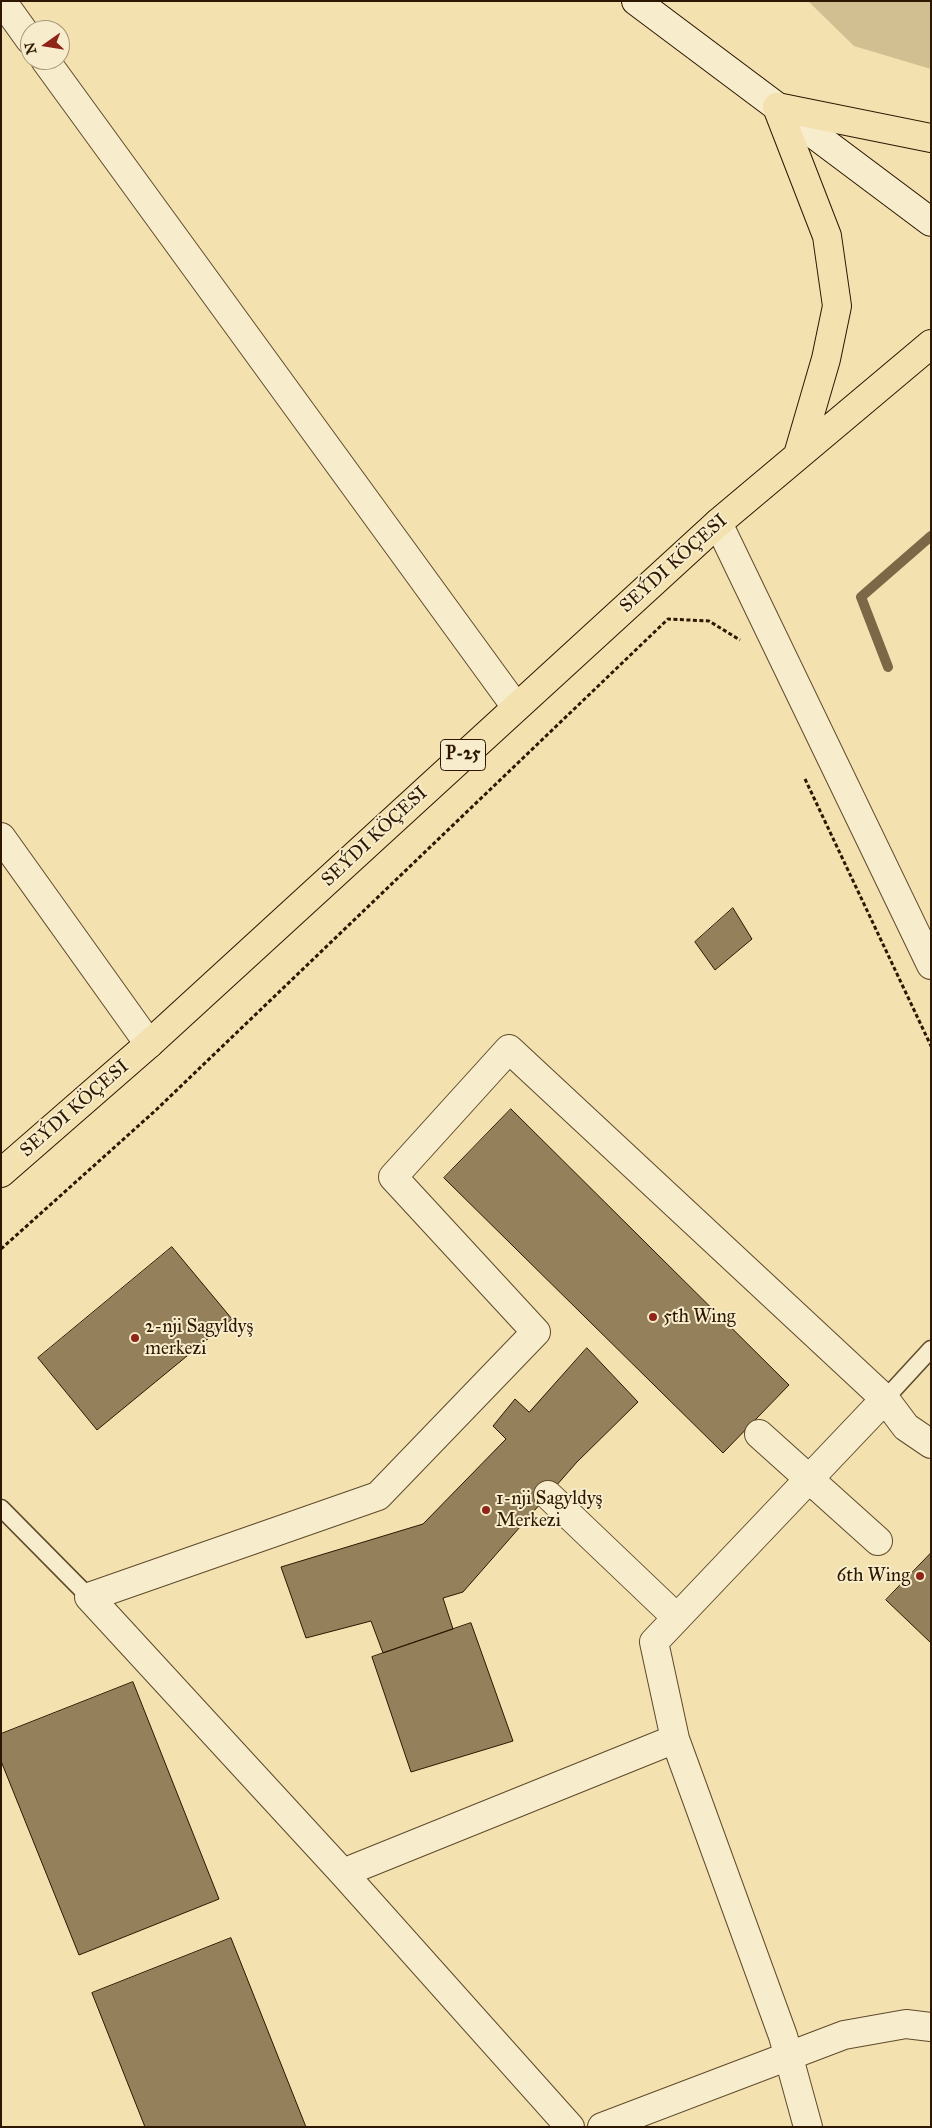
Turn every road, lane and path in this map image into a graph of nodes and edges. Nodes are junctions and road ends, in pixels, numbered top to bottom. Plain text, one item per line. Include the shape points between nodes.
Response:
1 (2, 1) edge
2 (636, 1) edge
3 (20, 26) edge
4 (52, 70) edge
5 (777, 107) junction
6 (931, 138) edge
7 (931, 222) edge
8 (931, 344) edge
9 (798, 455) junction
10 (718, 524) junction
11 (744, 649) dead end
12 (516, 707) junction
13 (803, 775) dead end
14 (1, 837) edge
15 (931, 965) edge
16 (150, 1044) junction
17 (931, 1046) edge
18 (1, 1173) edge
19 (1, 1249) edge
20 (931, 1348) edge
21 (885, 1399) junction
22 (759, 1434) dead end
23 (931, 1444) edge
24 (810, 1479) junction
25 (548, 1495) dead end
26 (1, 1508) edge
27 (878, 1541) dead end
28 (89, 1597) junction
29 (677, 1618) junction
30 (675, 1739) junction
31 (343, 1873) junction
32 (931, 2027) edge
33 (787, 2056) junction
34 (570, 2127) edge
35 (602, 2127) edge
36 (808, 2127) edge

1 - 3 street
2 - 5 street
4 - 12 street
5 - 6 main road
5 - 7 street
5 - 9 main road via 827,236 838,306
8 - 9 main road, SEÝDI KÖÇESI / P-25
9 - 10 main road, SEÝDI KÖÇESI / P-25
10 - 12 main road, SEÝDI KÖÇESI / P-25
10 - 15 street
11 - 19 path via 739,640 708,621 668,619 156,1110
12 - 16 main road, SEÝDI KÖÇESI / P-25
13 - 17 path
14 - 16 street
16 - 18 main road, SEÝDI KÖÇESI / P-25
20 - 21 lane
21 - 23 street via 906,1428
21 - 24 street
21 - 28 street via 509,1048 393,1177 536,1332 378,1496
22 - 24 street
24 - 27 street
24 - 29 street
25 - 29 street
26 - 28 lane
28 - 31 street
29 - 30 street via 654,1642
30 - 31 street
30 - 33 street via 783,2036
31 - 34 street
32 - 33 street via 906,2024 844,2035
33 - 35 street
33 - 36 street

